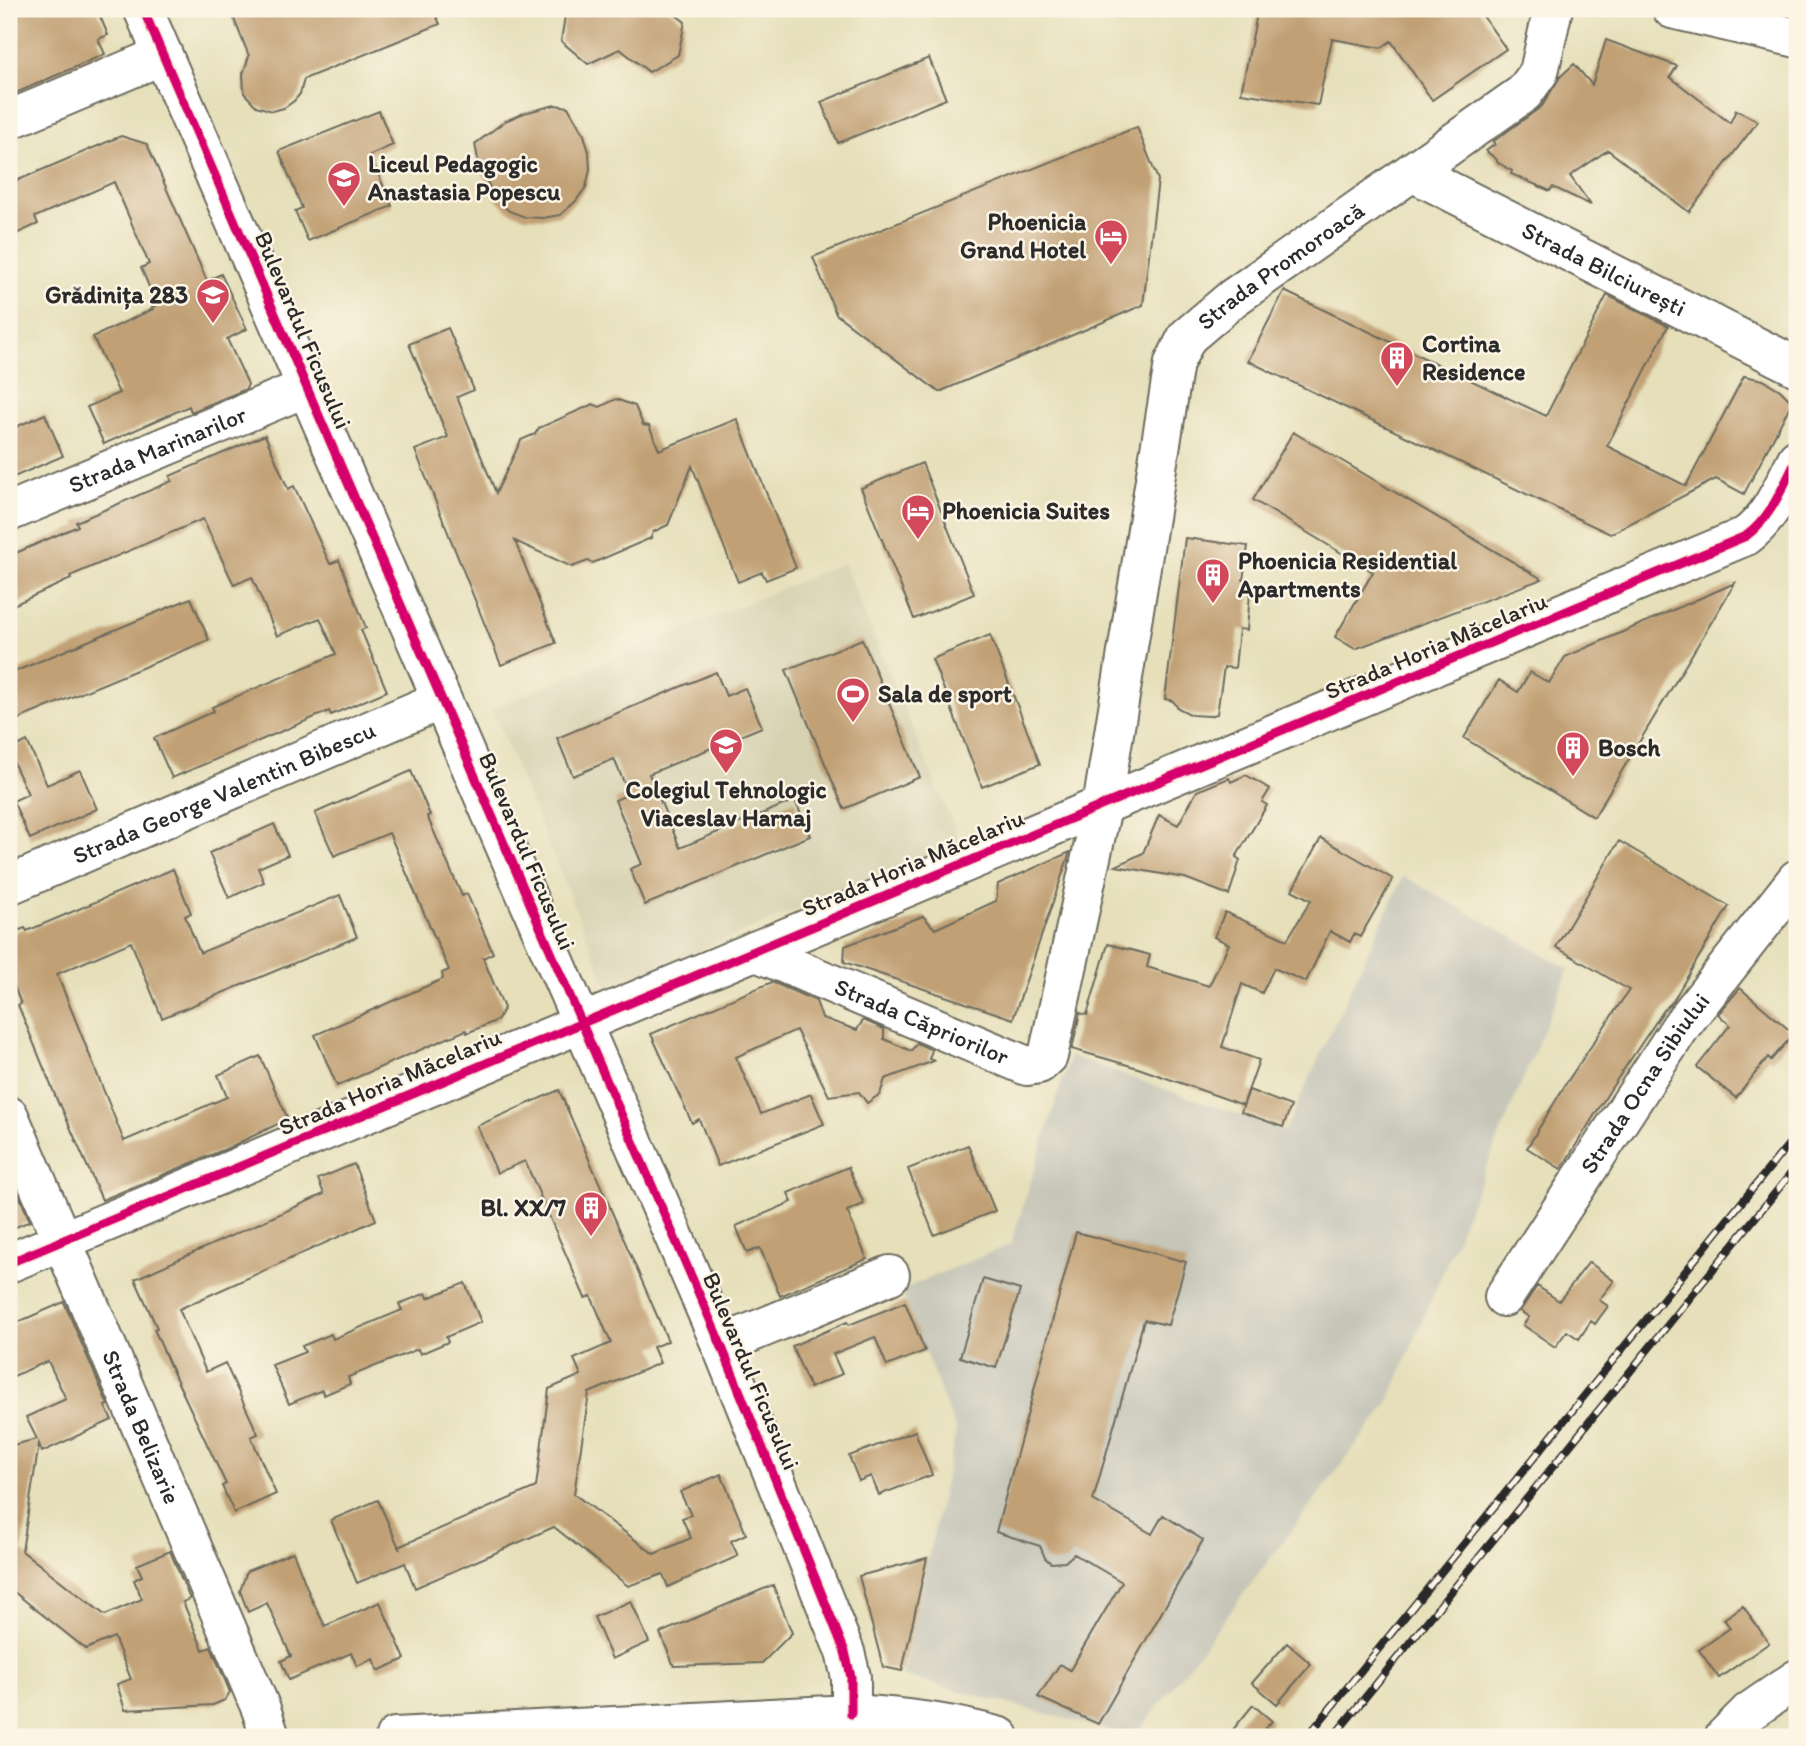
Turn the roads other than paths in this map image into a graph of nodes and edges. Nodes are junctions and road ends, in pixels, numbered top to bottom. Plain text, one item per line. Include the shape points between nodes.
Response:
1 (143, 9) edge
2 (1553, 9) edge
3 (1672, 9) edge
4 (1797, 38) edge
5 (163, 55) junction
6 (9, 120) edge
7 (1412, 172) junction
8 (1797, 367) edge
9 (307, 387) junction
10 (1797, 459) edge
11 (9, 512) edge
12 (441, 700) junction
13 (1102, 807) junction
14 (1797, 879) edge
15 (9, 885) edge
16 (754, 950) junction
17 (581, 1023) junction
18 (9, 1116) edge
19 (61, 1241) junction
20 (9, 1263) edge
21 (890, 1275) dead end
22 (1504, 1297) dead end
23 (721, 1345) junction
24 (1797, 1679) edge
25 (851, 1714) junction
26 (270, 1737) edge
27 (395, 1737) edge
28 (1000, 1737) edge
29 (1724, 1737) edge

1 - 5 street, Bulevardul Ficusului
2 - 7 street, Strada Promoroacă via 1532,83
3 - 4 street
5 - 6 street
5 - 9 street, Bulevardul Ficusului
7 - 8 street, Strada Bilciurești
7 - 13 street, Strada Promoroacă via 1233,298 1188,337 1174,362
9 - 11 street, Strada Marinarilor
9 - 12 street, Bulevardul Ficusului
10 - 13 street, Strada Horia Măcelariu via 1766,518 1746,536
12 - 15 street, Strada George Valentin Bibescu
12 - 17 street, Bulevardul Ficusului
13 - 16 street, Strada Horia Măcelariu
13 - 16 street, Strada Căpriorilor via 1048,1056 1039,1064 1027,1066
14 - 22 street, Strada Ocna Sibiului via 1681,1026
16 - 17 street, Strada Horia Măcelariu
17 - 19 street, Strada Horia Măcelariu
17 - 23 street, Bulevardul Ficusului
18 - 19 street, Strada Belizarie
19 - 20 street, Strada Horia Măcelariu
19 - 26 street, Strada Belizarie
21 - 23 street
23 - 25 street, Bulevardul Ficusului via 845,1652 851,1677
24 - 29 street via 1749,1712
25 - 27 street
25 - 28 street

